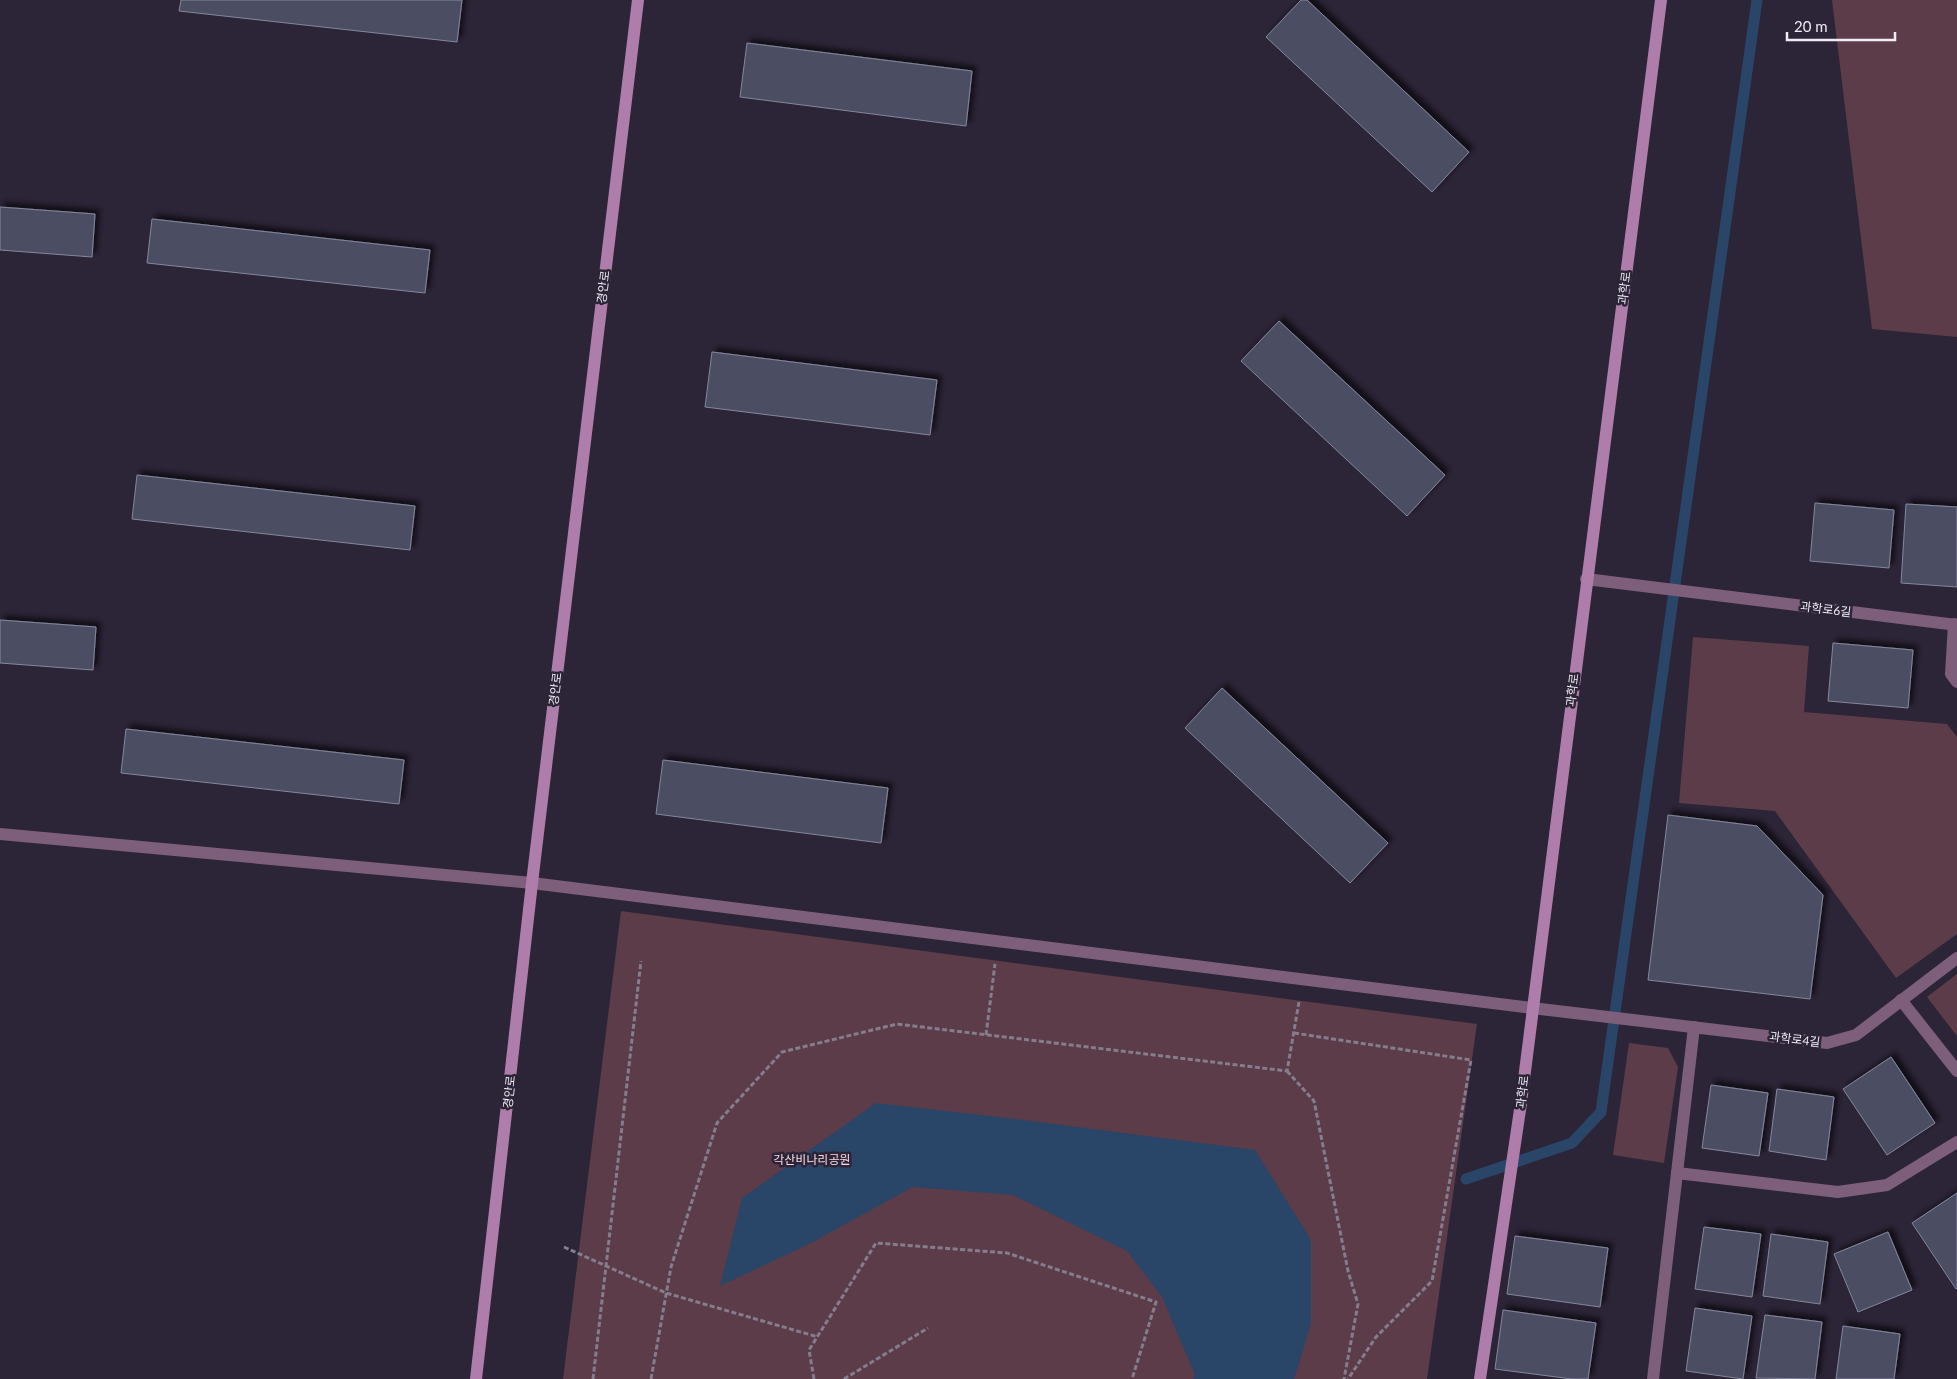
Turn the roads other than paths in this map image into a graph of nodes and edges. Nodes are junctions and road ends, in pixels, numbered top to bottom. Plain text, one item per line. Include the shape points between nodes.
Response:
1 (638, 0) edge
2 (1661, 0) edge
3 (1586, 579) junction
4 (1955, 624) edge
5 (1957, 682) edge
6 (0, 834) edge
7 (532, 883) junction
8 (1957, 958) edge
9 (1901, 1000) junction
10 (1532, 1008) junction
11 (1694, 1027) junction
12 (1957, 1071) edge
13 (1957, 1142) edge
14 (1677, 1173) junction
15 (476, 1379) edge
16 (1480, 1379) edge
17 (1653, 1379) edge

1 - 7 street, 경안로
2 - 3 street, 과학로
3 - 4 street, 과학로6길
3 - 10 street, 과학로
4 - 5 street via 1951,674
6 - 7 street
7 - 10 street
7 - 15 street, 경안로
8 - 9 street, 과학로4길
9 - 11 street, 과학로4길 via 1856,1035 1827,1042
9 - 12 street
10 - 11 street, 과학로4길
10 - 16 street, 과학로
11 - 14 street
13 - 14 street via 1888,1184 1838,1192
14 - 17 street

